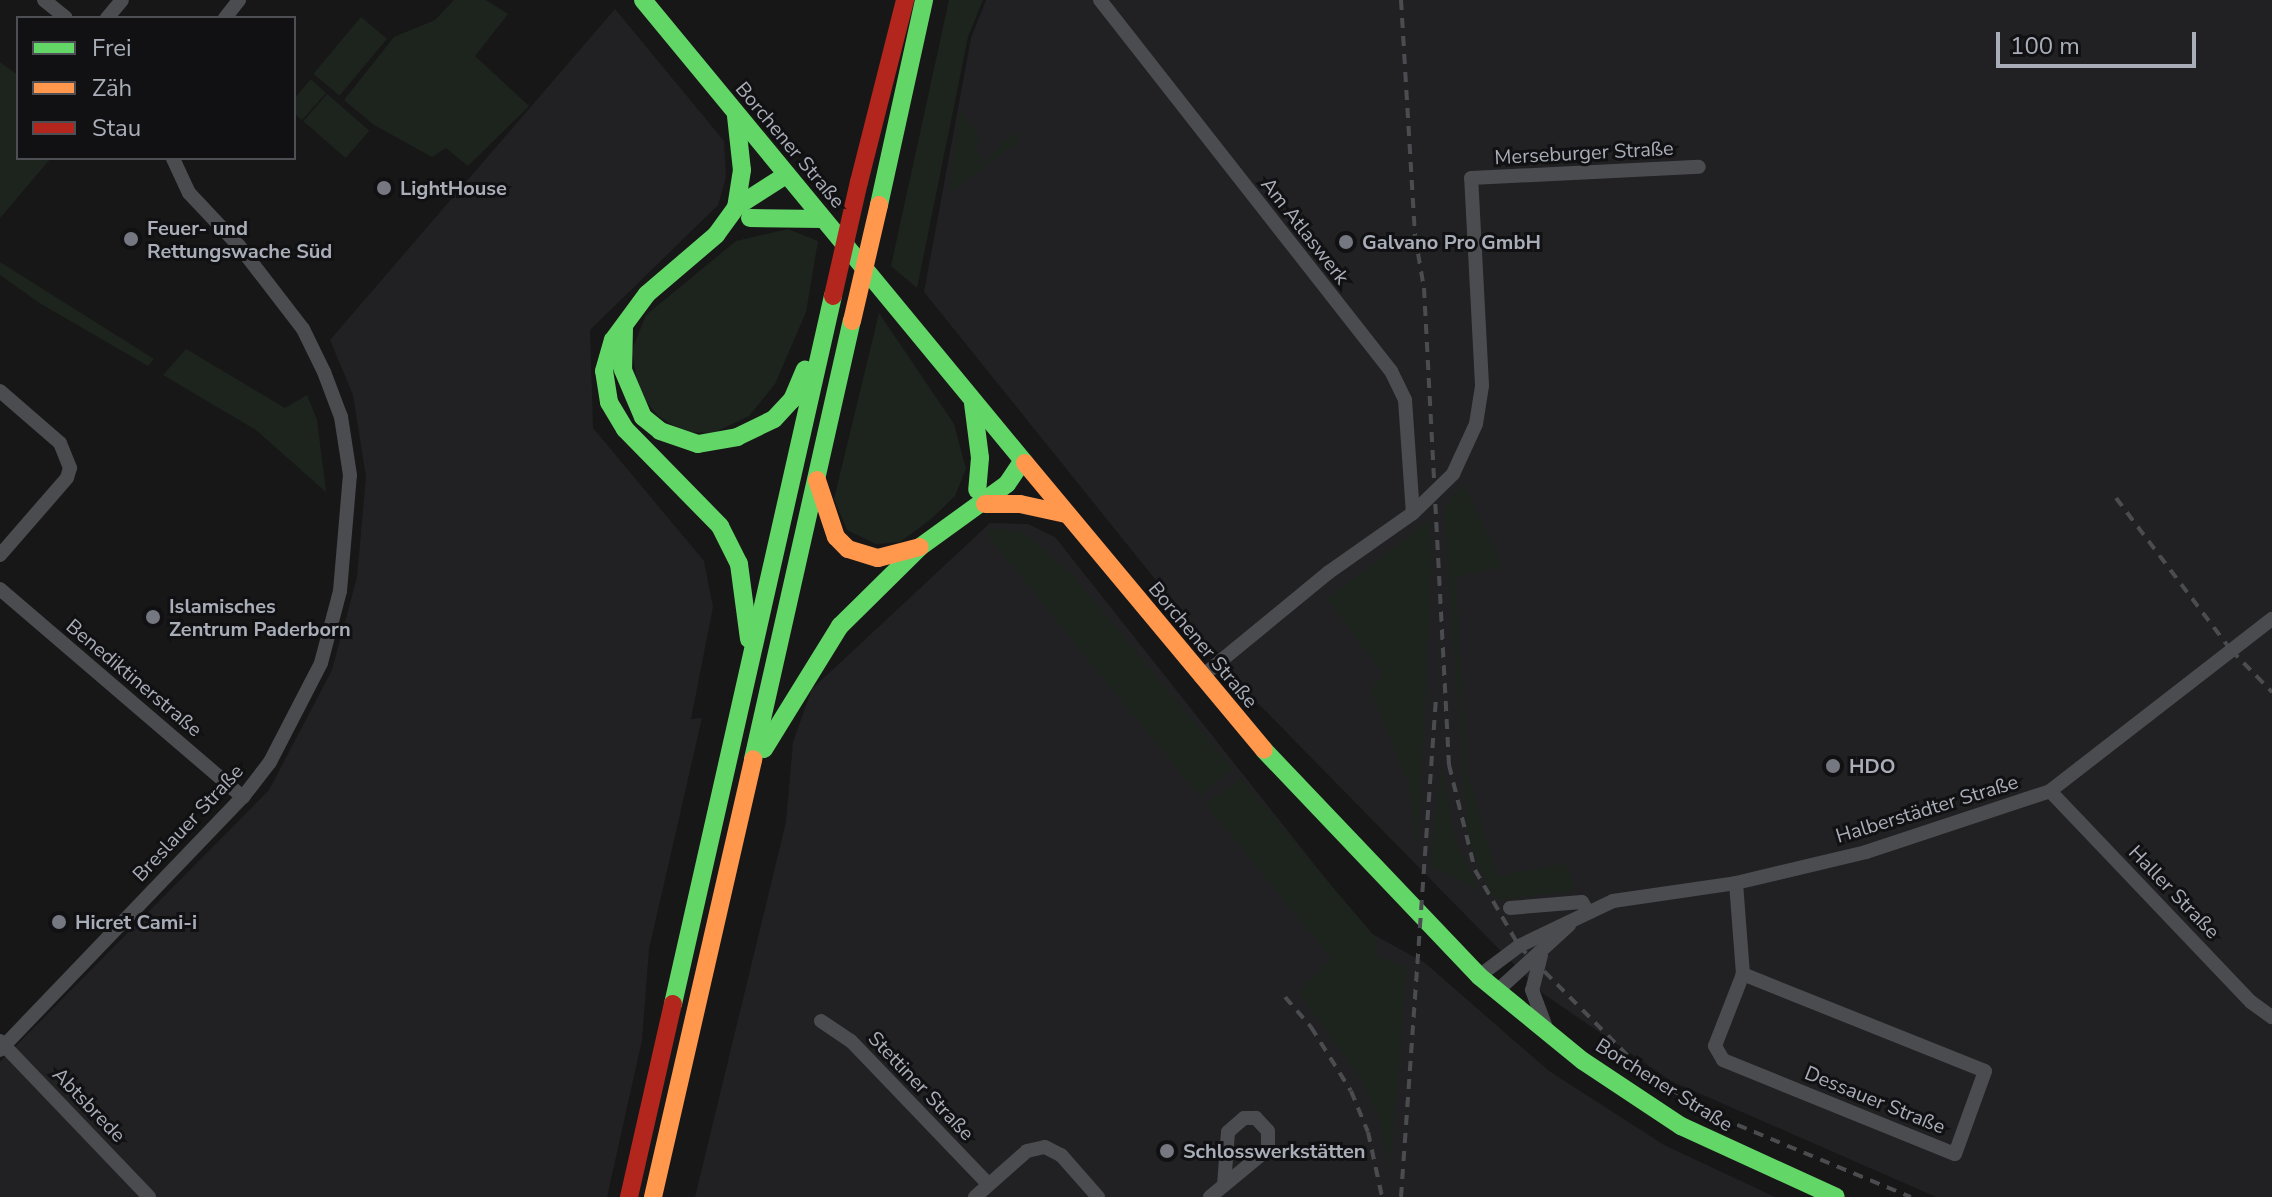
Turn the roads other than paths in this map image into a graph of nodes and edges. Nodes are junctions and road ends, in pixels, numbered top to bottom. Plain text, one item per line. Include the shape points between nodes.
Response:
1 (44, 0) edge
2 (122, 0) edge
3 (239, 0) edge
4 (643, 0) edge
5 (905, 0) edge
6 (924, 0) edge
7 (1100, 0) edge
8 (64, 16) edge
9 (109, 16) edge
10 (227, 16) edge
11 (736, 116) junction
12 (174, 160) edge
13 (1699, 167) dead end
14 (786, 175) junction
15 (743, 212) junction
16 (823, 219) junction
17 (833, 296) junction
18 (624, 322) junction
19 (0, 391) edge
20 (973, 403) junction
21 (1022, 462) junction
22 (816, 478) junction
23 (981, 497) junction
24 (1413, 513) junction
25 (1066, 514) junction
26 (920, 547) junction
27 (0, 555) edge
28 (0, 589) edge
29 (2272, 619) edge
30 (751, 659) junction
31 (1201, 677) junction
32 (747, 780) junction
33 (2050, 791) junction
34 (243, 797) junction
35 (1736, 883) junction
36 (1510, 908) dead end
37 (1582, 914) junction
38 (1541, 954) junction
39 (1743, 974) junction
40 (1479, 976) junction
41 (1497, 991) junction
42 (2272, 1017) edge
43 (821, 1021) dead end
44 (1548, 1035) junction
45 (1, 1045) edge
46 (988, 1184) junction
47 (1224, 1185) junction
48 (1811, 1191) edge
49 (149, 1197) edge
50 (629, 1197) edge
51 (653, 1197) edge
52 (975, 1197) edge
53 (1098, 1197) edge
54 (1210, 1197) edge
55 (1836, 1197) edge

1 - 8 street
2 - 9 street
3 - 10 street
4 - 11 main road, Borchener Straße
5 - 17 main road, bridge
6 - 22 main road, bridge
7 - 24 street, Am Atlaswerk via 1401,385
11 - 14 main road, Borchener Straße
11 - 15 main road
12 - 34 street, Breslauer Straße via 189,193 239,246 303,329 341,417 348,450 348,530 340,591 321,663 297,718
13 - 24 street, Merseburger Straße via 1471,178 1482,385 1476,424 1453,474
14 - 15 main road
14 - 16 main road, Borchener Straße
15 - 16 main road
15 - 18 main road via 647,294
16 - 20 main road, Borchener Straße
17 - 18 main road via 792,400 760,428 717,443 676,438 643,417 623,370
17 - 30 main road
18 - 30 main road via 605,355 609,402 644,453 720,526 739,564
19 - 27 street via 60,443 70,468
20 - 21 main road, Borchener Straße
20 - 23 main road
21 - 23 main road via 1006,466
21 - 25 main road, Borchener Straße
22 - 26 main road via 836,537 848,549 878,558
22 - 32 main road
23 - 25 main road
23 - 26 main road
24 - 31 street via 1329,572
25 - 31 main road, Borchener Straße
26 - 32 main road via 840,626
28 - 34 street, Benediktinerstraße
29 - 33 street, Halberstädter Straße
30 - 50 main road
31 - 40 main road, Borchener Straße via 1373,868
32 - 51 main road
33 - 35 street, Halberstädter Straße via 1909,839
33 - 42 street, Haller Straße via 2251,1002
34 - 45 street, Breslauer Straße
35 - 37 street, Halberstädter Straße via 1613,901
35 - 39 street, Dessauer Straße
36 - 37 street, Halberstädter Straße via 1582,902
37 - 38 street, Halberstädter Straße
37 - 40 street, Halberstädter Straße via 1519,946
38 - 41 street, Halberstädter Straße
38 - 44 street via 1532,990
39 - 39 street, Dessauer Straße via 1985,1071 1955,1154 1723,1060 1715,1046
40 - 41 main road, Borchener Straße
41 - 44 main road, Borchener Straße
43 - 46 street, Stettiner Straße via 851,1041
44 - 48 main road, Borchener Straße via 1681,1126
45 - 49 street, Abtsbrede
46 - 52 street
46 - 53 street via 1027,1151 1045,1147 1061,1155
47 - 47 street via 1268,1149 1268,1131 1256,1118 1244,1118 1228,1132
47 - 54 street
48 - 55 main road, Borchener Straße

